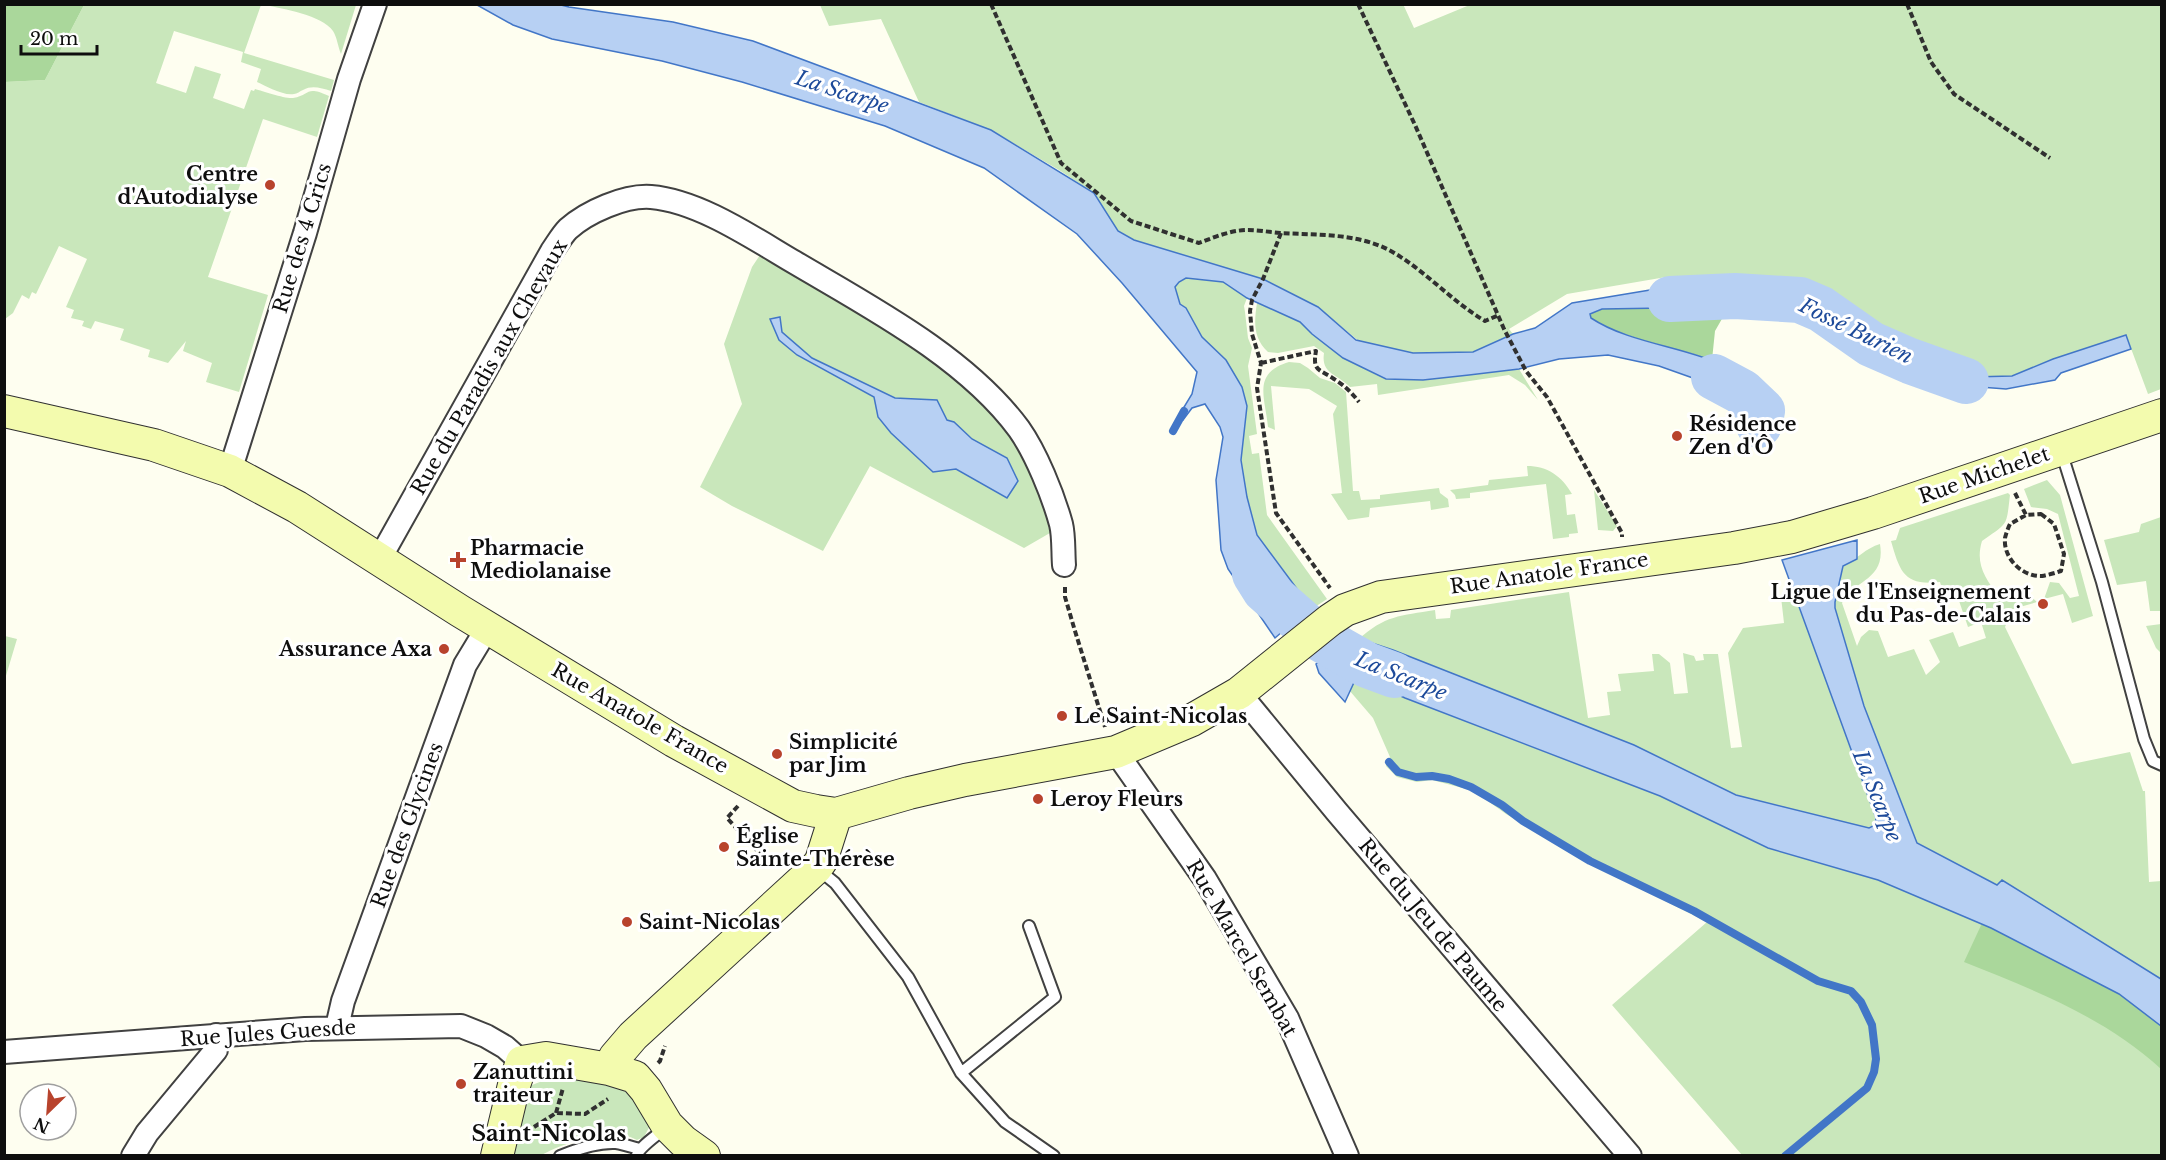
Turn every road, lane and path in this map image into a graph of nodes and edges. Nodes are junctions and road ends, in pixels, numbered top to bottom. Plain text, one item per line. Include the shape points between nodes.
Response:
1 (375, 4) edge
2 (991, 4) edge
3 (1358, 4) edge
4 (1907, 4) edge
5 (2050, 158) dead end
6 (1281, 233) junction
7 (1499, 315) junction
8 (1261, 363) junction
9 (1359, 402) dead end
10 (4, 411) edge
11 (2162, 415) edge
12 (2060, 449) junction
13 (230, 471) junction
14 (2026, 515) joint
15 (1773, 541) joint
16 (379, 560) junction
17 (1625, 563) junction
18 (1064, 565) joint
19 (1337, 615) junction
20 (488, 627) junction
21 (1239, 693) junction
22 (1116, 752) junction
23 (2162, 765) edge
24 (736, 809) dead end
25 (836, 814) junction
26 (763, 857) dead end
27 (816, 868) junction
28 (1029, 926) dead end
29 (338, 1028) junction
30 (216, 1035) junction
31 (4, 1052) edge
32 (522, 1062) junction
33 (609, 1069) junction
34 (961, 1073) junction
35 (667, 1125) junction
36 (638, 1152) edge
37 (133, 1155) edge
38 (497, 1155) edge
39 (560, 1155) edge
40 (704, 1155) edge
41 (1054, 1155) edge
42 (1347, 1155) edge
43 (1630, 1155) edge

1 - 13 street, Rue des 4 Crics
2 - 6 path via 1061,163 1131,221 1199,243 1224,233 1247,230
3 - 7 path
4 - 5 path via 1931,62 1954,94
6 - 7 path via 1366,242 1408,263 1485,321
6 - 8 path via 1250,311
7 - 17 path via 1526,371 1547,397 1623,532
8 - 9 path via 1316,351 1314,362 1318,371 1334,378
8 - 19 path via 1257,387 1276,513 1335,594
10 - 13 main road, Rue Anatole France via 154,445
11 - 12 main road, Rue Michelet
12 - 15 main road, Rue Michelet via 1873,513
12 - 23 lane via 2102,582 2144,738 2154,761
13 - 16 main road, Rue Anatole France via 297,507
14 - 14 path via 2010,524 2005,539 2009,557 2029,574 2041,576 2061,571 2064,554 2054,524 2041,514
15 - 17 main road, Rue Anatole France
16 - 18 street, Rue du Paradis aux Chevaux via 552,251 568,230 595,212 621,200 650,197 688,204 766,246 891,319 938,351 988,394 1018,429 1035,457 1062,526
16 - 20 main road, Rue Anatole France
17 - 19 main road, Rue Anatole France via 1381,597
18 - 22 path via 1065,597
19 - 21 main road, Rue Anatole France
20 - 25 main road, Rue Anatole France via 674,741 793,806
20 - 29 street, Rue des Glycines via 465,665 343,1001
21 - 22 main road, Rue Anatole France via 1192,720
21 - 43 street, Rue du Jeu de Paume
22 - 25 main road, Rue Anatole France via 965,780
22 - 42 street, Rue Marcel Sembat via 1205,879 1287,1018
24 - 26 path via 727,818
25 - 27 main road
27 - 33 main road via 633,1036
27 - 34 lane via 836,883 908,978
28 - 34 lane via 1054,997
29 - 30 street, Rue Jules Guesde
29 - 32 street, Rue Jules Guesde via 461,1026 505,1047
30 - 31 street, Rue Jules Guesde
30 - 37 street via 216,1050
32 - 33 main road via 546,1058
32 - 38 main road
33 - 35 main road via 635,1077
34 - 41 lane via 1005,1122
35 - 36 lane
35 - 40 main road
36 - 39 lane via 617,1143

